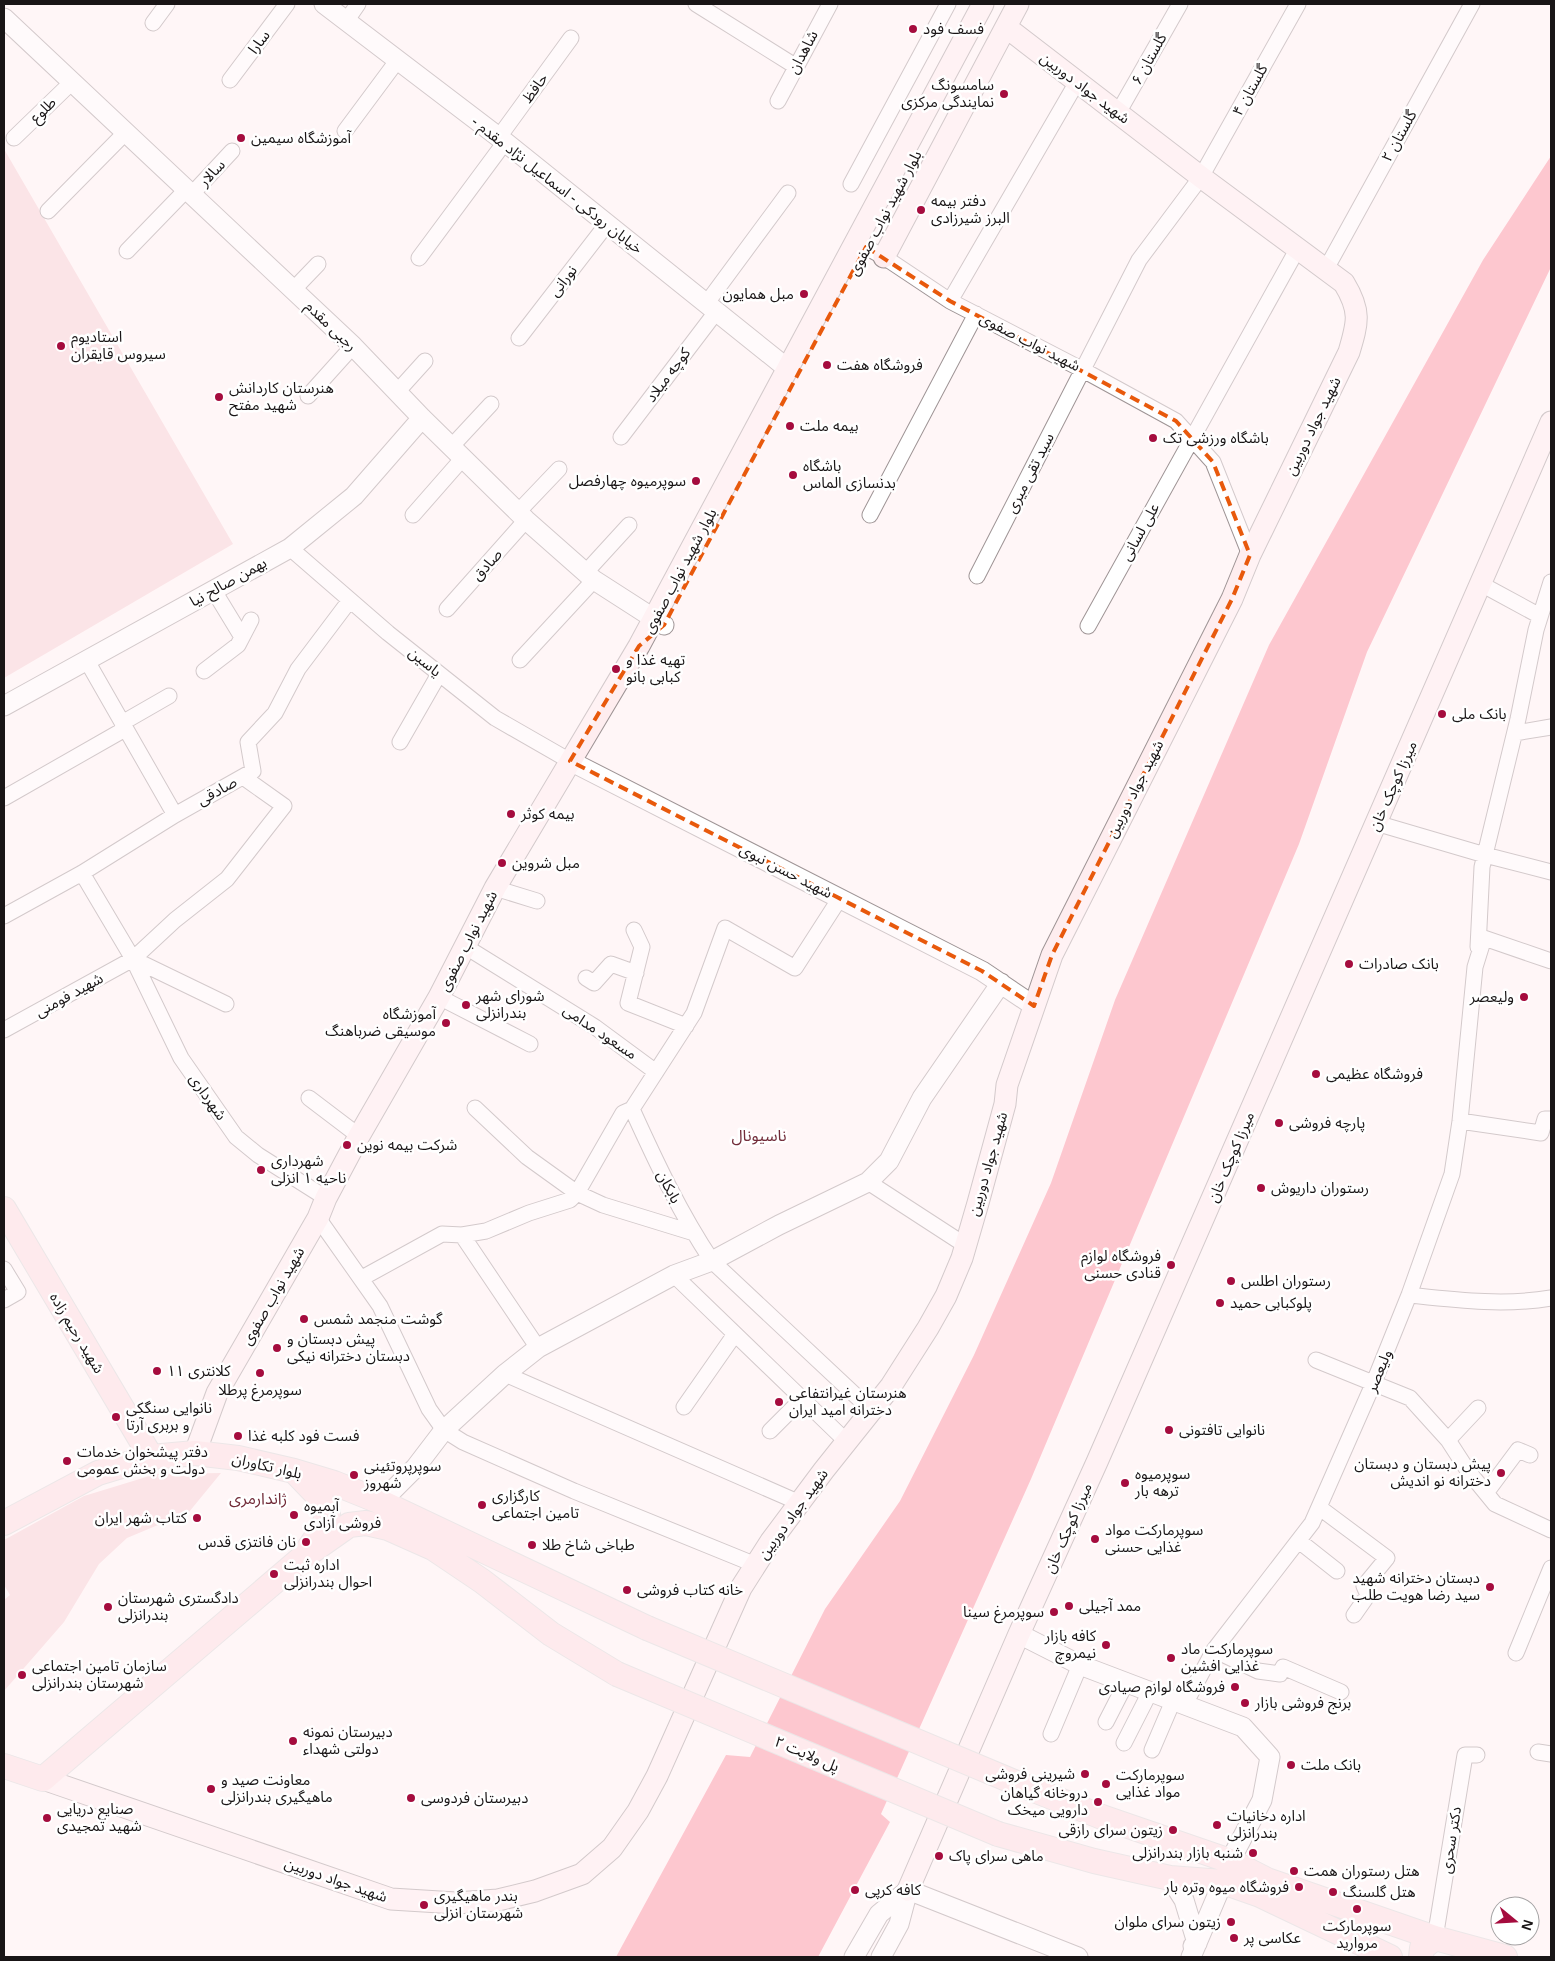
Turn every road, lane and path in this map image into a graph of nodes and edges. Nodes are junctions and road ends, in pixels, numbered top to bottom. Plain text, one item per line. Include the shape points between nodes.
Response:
1 (167, 4) edge
2 (287, 4) edge
3 (324, 4) edge
4 (358, 4) edge
5 (696, 4) edge
6 (830, 4) edge
7 (948, 4) edge
8 (983, 4) edge
9 (997, 4) edge
10 (1018, 4) edge
11 (1180, 4) edge
12 (1298, 4) edge
13 (1472, 4) edge
14 (4, 18) edge
15 (347, 20) junction
16 (153, 23) dead end
17 (1006, 27) junction
18 (571, 38) dead end
19 (397, 61) junction
20 (795, 66) junction
21 (230, 80) dead end
22 (72, 82) junction
23 (1076, 82) junction
24 (778, 101) dead end
25 (1118, 113) junction
26 (345, 131) dead end
27 (126, 132) junction
28 (14, 138) dead end
29 (502, 140) junction
30 (232, 151) dead end
31 (1201, 177) junction
32 (851, 184) dead end
33 (189, 192) junction
34 (788, 193) dead end
35 (48, 211) dead end
36 (607, 224) junction
37 (1298, 248) junction
38 (869, 249) junction
39 (127, 251) dead end
40 (419, 258) dead end
41 (318, 264) dead end
42 (1326, 269) junction
43 (293, 290) junction
44 (950, 300) junction
45 (711, 308) junction
46 (976, 314) junction
47 (518, 338) dead end
48 (353, 346) junction
49 (425, 360) dead end
50 (788, 369) junction
51 (1083, 370) junction
52 (396, 392) junction
53 (308, 396) dead end
54 (491, 404) dead end
55 (422, 418) junction
56 (1551, 422) edge
57 (621, 437) dead end
58 (1191, 438) junction
59 (457, 452) junction
60 (559, 469) dead end
61 (413, 515) dead end
62 (870, 515) dead end
63 (522, 516) junction
64 (629, 525) dead end
65 (290, 548) junction
66 (1250, 555) junction
67 (590, 576) junction
68 (977, 576) dead end
69 (1551, 582) edge
70 (1481, 584) junction
71 (214, 591) junction
72 (350, 600) junction
73 (447, 609) dead end
74 (1540, 616) junction
75 (251, 620) dead end
76 (659, 622) junction
77 (1088, 626) dead end
78 (242, 637) junction
79 (639, 646) joint
80 (520, 660) dead end
81 (87, 661) junction
82 (204, 671) dead end
83 (439, 674) junction
84 (169, 696) dead end
85 (4, 706) edge
86 (123, 726) junction
87 (1551, 727) edge
88 (1515, 733) junction
89 (400, 742) dead end
90 (570, 761) junction
91 (243, 777) junction
92 (4, 798) edge
93 (176, 815) junction
94 (1376, 823) junction
95 (1484, 855) junction
96 (1551, 872) edge
97 (82, 873) junction
98 (495, 888) junction
99 (840, 898) junction
100 (537, 901) dead end
101 (4, 916) edge
102 (634, 930) dead end
103 (466, 947) junction
104 (1478, 958) junction
105 (134, 960) junction
106 (1551, 961) edge
107 (636, 973) junction
108 (586, 978) dead end
109 (1001, 984) junction
110 (439, 997) junction
111 (226, 1004) dead end
112 (1034, 1006) junction
113 (686, 1026) junction
114 (4, 1030) edge
115 (530, 1044) dead end
116 (656, 1072) junction
117 (309, 1098) dead end
118 (475, 1108) dead end
119 (632, 1109) junction
120 (1551, 1119) edge
121 (1460, 1121) junction
122 (359, 1136) junction
123 (868, 1182) junction
124 (577, 1193) junction
125 (326, 1198) junction
126 (4, 1209) edge
127 (318, 1218) junction
128 (694, 1233) junction
129 (462, 1235) junction
130 (966, 1245) junction
131 (712, 1261) junction
132 (4, 1269) edge
133 (674, 1275) junction
134 (362, 1278) junction
135 (1409, 1295) junction
136 (1551, 1298) edge
137 (4, 1300) edge
138 (735, 1334) junction
139 (538, 1348) junction
140 (1316, 1360) dead end
141 (506, 1374) junction
142 (1374, 1382) junction
143 (802, 1399) junction
144 (684, 1407) dead end
145 (1478, 1408) dead end
146 (871, 1410) junction
147 (444, 1430) junction
148 (770, 1432) dead end
149 (1448, 1440) junction
150 (847, 1442) junction
151 (195, 1453) junction
152 (1530, 1455) dead end
153 (151, 1457) junction
154 (294, 1471) junction
155 (1486, 1493) junction
156 (381, 1502) junction
157 (800, 1503) junction
158 (1320, 1508) junction
159 (4, 1523) edge
160 (1551, 1530) edge
161 (1298, 1541) junction
162 (302, 1558) junction
163 (756, 1565) junction
164 (1551, 1568) edge
165 (1337, 1571) dead end
166 (1354, 1615) dead end
167 (1020, 1634) junction
168 (1214, 1650) junction
169 (1516, 1653) dead end
170 (1080, 1665) junction
171 (1126, 1683) junction
172 (1150, 1692) junction
173 (1341, 1692) dead end
174 (1179, 1702) junction
175 (1106, 1722) dead end
176 (1051, 1734) dead end
177 (1124, 1743) dead end
178 (1152, 1750) dead end
179 (1478, 1755) dead end
180 (4, 1766) edge
181 (43, 1779) junction
182 (1228, 1868) junction
183 (1170, 1878) junction
184 (908, 1890) junction
185 (1435, 1938) junction
186 (1194, 1950) edge
187 (854, 1957) edge
188 (881, 1957) edge
189 (1078, 1957) edge
190 (1178, 1957) edge
191 (1390, 1957) edge
192 (1421, 1957) edge
193 (1505, 1957) edge

1 - 16 street
2 - 21 street, سارا
3 - 15 street, - خیابان رودکی - اسماعیل نژاد مقدم
4 - 15 street
5 - 20 street
6 - 20 street, شاهدان
7 - 32 street
8 - 38 main road, بلوار شهید نواب صفوی
9 - 38 main road, بلوار شهید نواب صفوی
10 - 17 main road
11 - 25 street, گلستان ۶
12 - 31 street, گلستان ۴
13 - 42 street, گلستان ۲
14 - 22 street, رجبی مقدم
15 - 19 street, - خیابان رودکی - اسماعیل نژاد مقدم
17 - 23 main road, شهید جواد دوربین
17 - 38 main road
18 - 29 street, حافظ
19 - 26 street
19 - 29 street, - خیابان رودکی - اسماعیل نژاد مقدم
20 - 24 street, شاهدان
22 - 27 street, رجبی مقدم
22 - 28 street, طلوع
23 - 25 main road, شهید جواد دوربین
23 - 44 street
25 - 31 main road, شهید جواد دوربین
27 - 33 street, رجبی مقدم
27 - 35 street
29 - 36 street, - خیابان رودکی - اسماعیل نژاد مقدم
29 - 40 street, حافظ
30 - 33 street, سالار
31 - 37 main road, شهید جواد دوربین
31 - 51 street, گلستان ۴ via 1139,260
33 - 39 street, سالار
33 - 43 street, رجبی مقدم
34 - 45 street, کوچه میلاد
36 - 45 street, - خیابان رودکی - اسماعیل نژاد مقدم
36 - 47 street, نورانی
37 - 42 main road, شهید جواد دوربین
37 - 58 street, علی لسانی
38 - 44 street, شهید نواب صفوی
38 - 50 main road, بلوار شهید نواب صفوی
38 - 76 main road, بلوار شهید نواب صفوی
41 - 43 street
42 - 66 main road, شهید جواد دوربین via 1344,283 1353,298 1358,322 1349,352
43 - 48 street, رجبی مقدم
44 - 46 street, شهید نواب صفوی
45 - 50 street, - خیابان رودکی - اسماعیل نژاد مقدم
45 - 57 street, کوچه میلاد
46 - 51 street, شهید نواب صفوی
46 - 62 street
48 - 52 street, رجبی مقدم
48 - 53 street
49 - 52 street
50 - 76 main road, بلوار شهید نواب صفوی
51 - 58 street, شهید نواب صفوی via 1176,421
51 - 68 street, سید تقی میری
52 - 55 street, رجبی مقدم
54 - 59 street
55 - 59 street, رجبی مقدم
55 - 65 street, بهمن صالح نیا via 354,496
56 - 70 main road, میرزا کوچک خان
58 - 66 street, شهید نواب صفوی via 1213,462
58 - 77 street, علی لسانی
59 - 61 street
59 - 63 street, رجبی مقدم
60 - 63 street, صادق
63 - 67 street, رجبی مقدم
63 - 73 street, صادق
64 - 67 street
65 - 71 street, بهمن صالح نیا
65 - 72 street, یاسین
66 - 112 main road, شهید جواد دوربین via 1232,599 1052,955
67 - 76 street, رجبی مقدم
67 - 80 street
69 - 74 street
70 - 74 street
70 - 94 main road, میرزا کوچک خان
71 - 78 street
71 - 81 street, بهمن صالح نیا
72 - 83 street, یاسین
72 - 91 street, صادقی via 298,669 275,713 248,742 253,771
74 - 88 street
75 - 78 street
76 - 79 main road, بلوار شهید نواب صفوی
78 - 82 street via 238,645
79 - 90 main road, شهید نواب صفوی
81 - 85 street, بهمن صالح نیا
81 - 86 street
83 - 89 street
83 - 90 street, یاسین via 495,718
84 - 86 street
86 - 92 street
86 - 93 street
87 - 88 street
88 - 95 street
90 - 98 main road, شهید نواب صفوی
90 - 99 street, شهید حسن نبوی
91 - 93 street, صادقی
91 - 105 street, شهید فومنی via 284,806 227,879 175,920
93 - 97 street, صادقی
94 - 95 street
94 - 167 main road, میرزا کوچک خان
95 - 96 street
95 - 104 street
97 - 101 street, صادقی
97 - 105 street, شهرداری
98 - 100 street
98 - 103 main road, شهید نواب صفوی
99 - 109 street, شهید حسن نبوی
99 - 113 street via 795,968 725,928 694,1013
102 - 107 street via 642,947
103 - 110 main road, شهید نواب صفوی
103 - 116 street, مسعود مدامی via 595,1027
104 - 106 street, ولیعصر via 1484,938
104 - 121 street, ولیعصر
105 - 111 street
105 - 114 street, شهید فومنی
105 - 125 street, شهرداری via 181,1058 236,1137 258,1155
107 - 108 street via 611,964 594,983
107 - 113 street via 628,1003
109 - 112 street, شهید حسن نبوی
109 - 123 street via 922,1098 889,1160
110 - 115 street
110 - 122 main road, شهید نواب صفوی
112 - 130 main road, شهید جواد دوربین via 1007,1085 1005,1104
113 - 116 street
116 - 119 street
117 - 122 street
118 - 124 street via 527,1157
119 - 124 street via 623,1113
119 - 128 street, بابکان via 659,1169
120 - 121 street via 1545,1119 1541,1133
121 - 135 street, ولیعصر via 1452,1174
122 - 125 main road, شهید نواب صفوی
123 - 130 street
123 - 131 street
124 - 128 street via 603,1205
124 - 129 street via 570,1200 486,1231
125 - 127 main road, شهید نواب صفوی
126 - 153 main road, شهید رحیم زاده
127 - 134 street
127 - 151 main road, شهید نواب صفوی via 218,1393
128 - 131 street, بابکان
129 - 134 street via 442,1234
129 - 139 street
130 - 146 main road, شهید جواد دوربین via 946,1296 928,1328 891,1386
131 - 133 street
131 - 146 street, بابکان
132 - 137 street via 18,1292
133 - 138 street
133 - 139 street
134 - 147 street via 380,1306 429,1408
135 - 136 street via 1478,1302
135 - 142 street, ولیعصر
138 - 143 street
138 - 144 street
139 - 141 street
140 - 142 street
141 - 147 street
141 - 157 street
142 - 149 street via 1410,1398
142 - 158 street, ولیعصر
143 - 148 street
143 - 150 street
145 - 149 street
146 - 150 main road, شهید جواد دوربین
147 - 156 street via 415,1468
147 - 163 street via 463,1442 574,1491
149 - 155 street
150 - 157 main road, شهید جواد دوربین
151 - 153 main road, بلوار تکاوران
151 - 154 main road, بلوار تکاوران via 238,1458
152 - 155 street via 1518,1450
153 - 159 main road, بلوار تکاوران via 98,1472
154 - 156 main road, بلوار تکاوران
154 - 162 main road via 320,1498 328,1513 323,1528
155 - 160 street via 1495,1504
156 - 182 main road, بلوار تکاوران, bridge via 646,1628
157 - 163 main road, شهید جواد دوربین
158 - 161 street, ولیعصر
158 - 166 street via 1387,1558 1364,1586 1368,1595
161 - 165 street
161 - 168 street, ولیعصر
162 - 181 main road
162 - 183 main road, پل ولایت ۲, bridge via 349,1524 366,1523 388,1528 433,1548 551,1634 617,1674 998,1834
163 - 181 main road, شهید جواد دوربین via 741,1588 657,1776 638,1811 612,1848 582,1874 535,1891 498,1900 456,1903 391,1899
164 - 169 street
167 - 170 street
167 - 184 main road, میرزا کوچک خان
168 - 173 street via 1258,1671 1280,1674 1283,1667
168 - 174 street, ولیعصر
170 - 171 street
170 - 176 street
171 - 172 street
171 - 175 street
172 - 174 street
172 - 177 street
174 - 178 street, ولیعصر
174 - 182 street via 1243,1727 1270,1757 1262,1800
179 - 185 street, دکتر سحری via 1465,1755
180 - 181 main road
182 - 183 main road, پل ولایت ۲
182 - 185 main road
182 - 186 street
182 - 191 main road via 1260,1895
183 - 186 street via 1184,1900
184 - 187 street via 879,1914
184 - 188 street via 899,1924
184 - 189 street
185 - 192 main road via 1422,1948
185 - 193 main road
186 - 190 street

